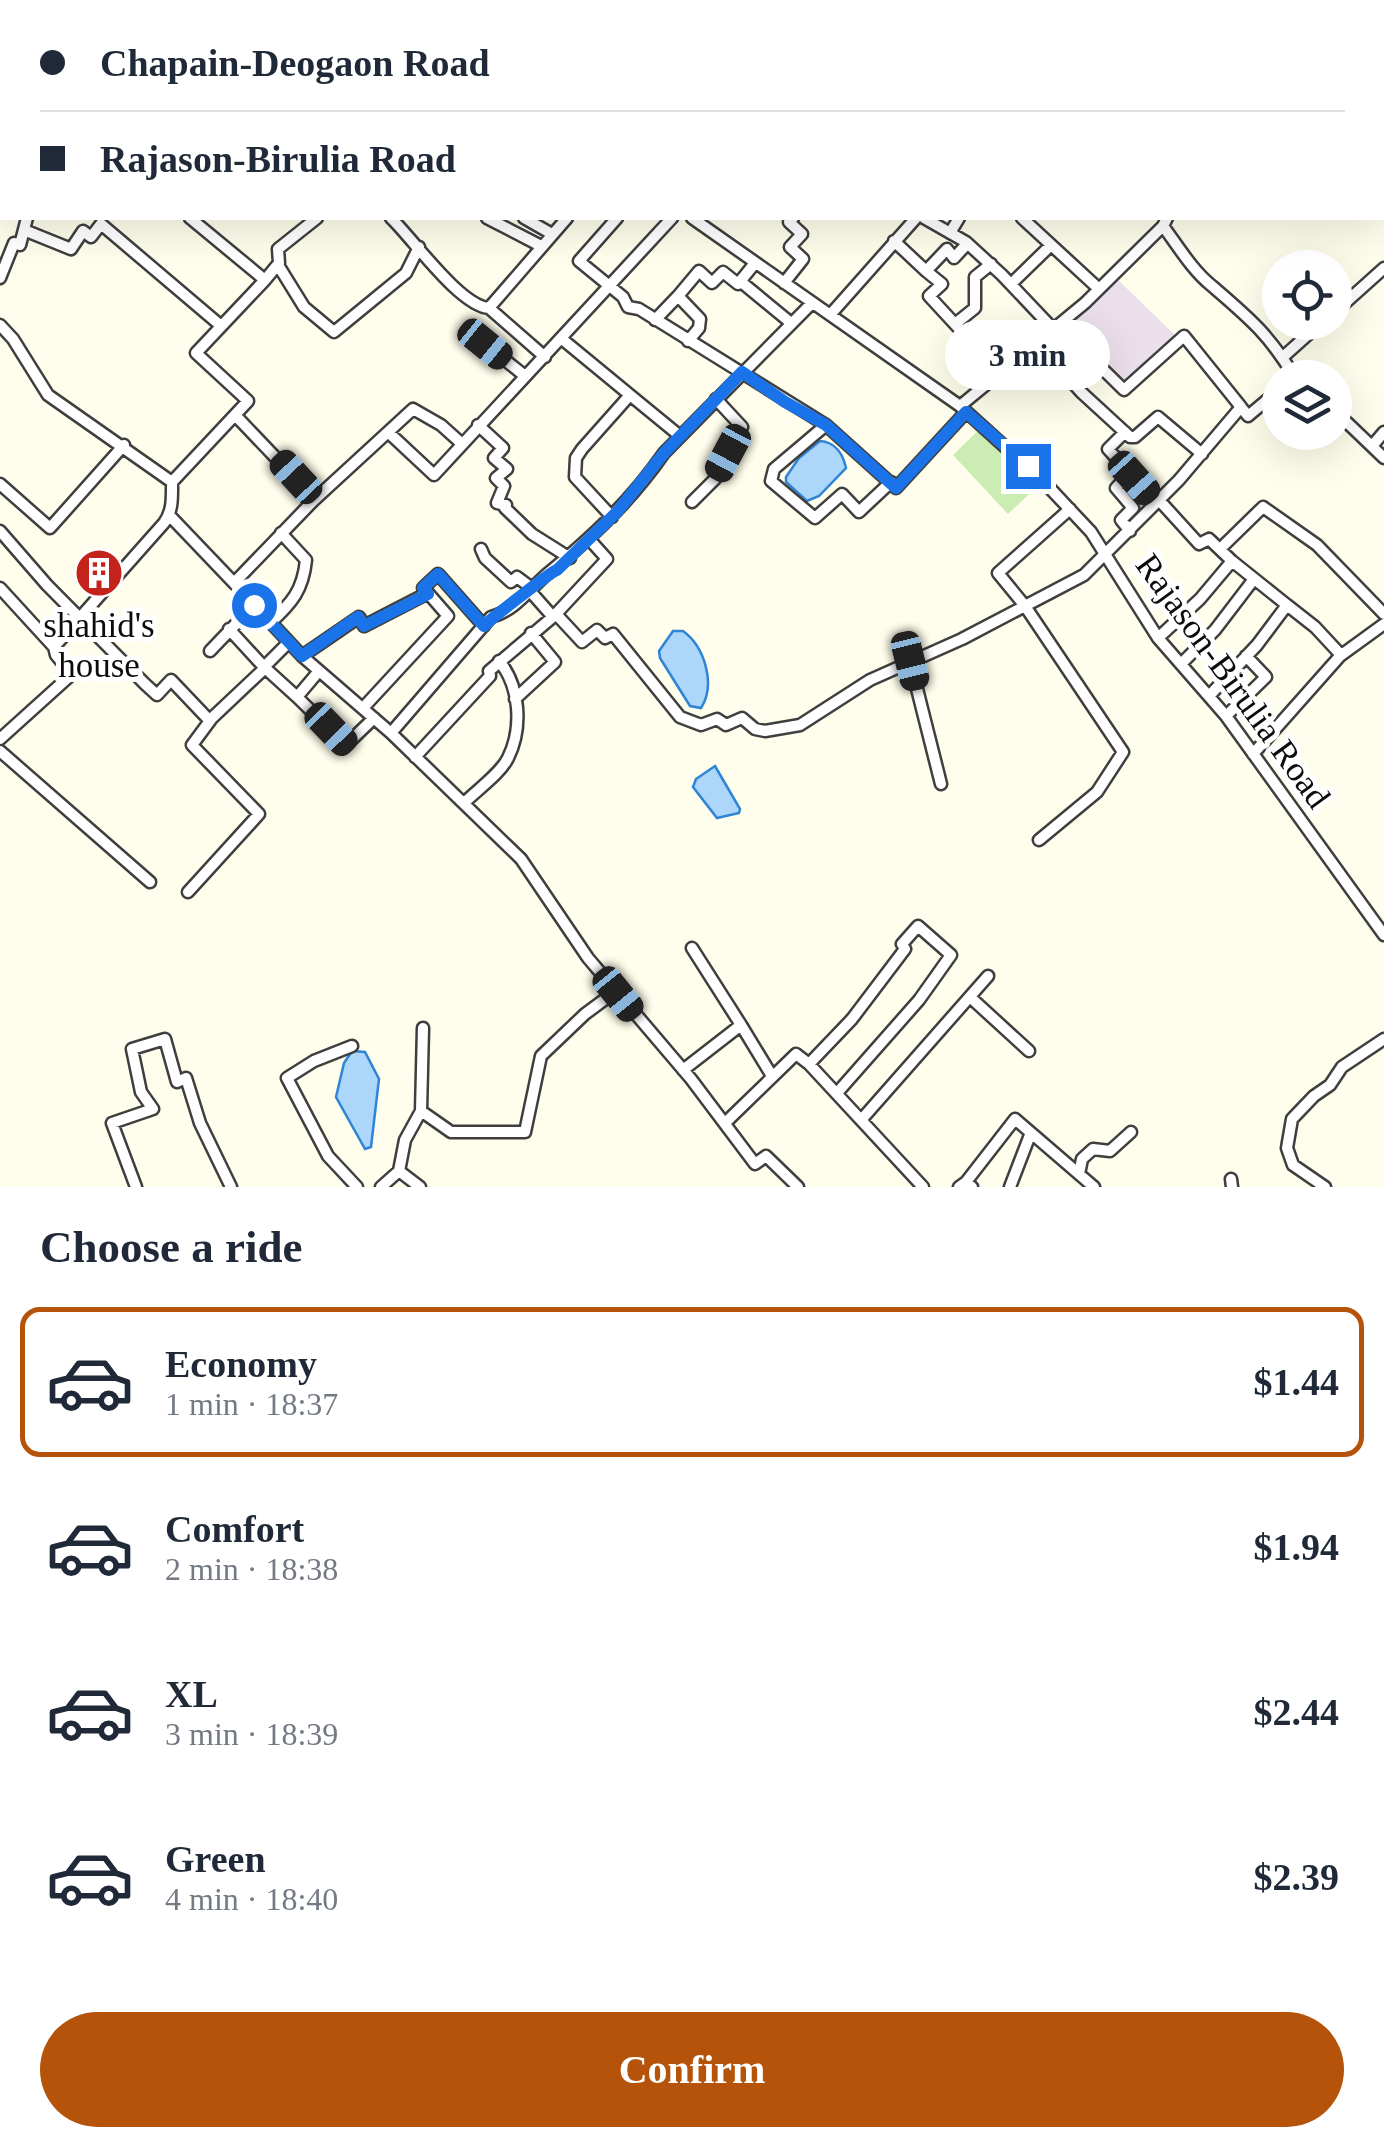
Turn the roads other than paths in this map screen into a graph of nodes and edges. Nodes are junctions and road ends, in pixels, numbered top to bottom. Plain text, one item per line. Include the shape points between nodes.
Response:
1 (26, 220) edge
2 (192, 220) edge
3 (314, 220) edge
4 (392, 220) edge
5 (491, 220) edge
6 (528, 220) edge
7 (565, 220) edge
8 (615, 220) edge
9 (670, 220) edge
10 (695, 220) edge
11 (792, 220) edge
12 (914, 220) edge
13 (927, 220) edge
14 (958, 220) edge
15 (1024, 220) edge
16 (1165, 220) edge
17 (24, 230) junction
18 (950, 233) junction
19 (552, 234) junction
20 (894, 241) junction
21 (967, 244) junction
22 (1051, 245) junction
23 (541, 246) junction
24 (419, 247) junction
25 (755, 263) junction
26 (990, 264) junction
27 (278, 265) junction
28 (1384, 268) edge
29 (926, 271) junction
30 (0, 278) edge
31 (265, 280) junction
32 (740, 281) junction
33 (784, 283) junction
34 (1010, 284) junction
35 (610, 288) junction
36 (1099, 289) junction
37 (678, 296) junction
38 (1352, 297) edge
39 (812, 303) junction
40 (489, 308) junction
41 (830, 315) junction
42 (656, 320) junction
43 (792, 322) junction
44 (955, 324) junction
45 (0, 325) edge
46 (220, 325) junction
47 (1056, 328) junction
48 (562, 339) junction
49 (1301, 340) edge
50 (688, 341) junction
51 (485, 344) dead end
52 (1038, 344) junction
53 (545, 357) junction
54 (1282, 357) junction
55 (1284, 360) edge
56 (742, 372) junction
57 (1001, 374) junction
58 (525, 376) junction
59 (630, 395) junction
60 (716, 399) junction
61 (1262, 405) edge
62 (1242, 407) junction
63 (963, 409) junction
64 (235, 414) junction
65 (478, 425) junction
66 (826, 425) junction
67 (1352, 427) edge
68 (388, 432) junction
69 (1125, 432) junction
70 (1384, 432) edge
71 (680, 436) junction
72 (462, 443) junction
73 (124, 445) junction
74 (1372, 446) junction
75 (1202, 454) junction
76 (1384, 458) edge
77 (1130, 472) junction
78 (172, 482) junction
79 (891, 482) junction
80 (0, 484) edge
81 (315, 499) junction
82 (692, 502) dead end
83 (1158, 502) junction
84 (1070, 509) junction
85 (170, 516) junction
86 (612, 518) junction
87 (1130, 530) junction
88 (0, 531) edge
89 (281, 534) junction
90 (589, 539) junction
91 (481, 549) dead end
92 (1220, 549) junction
93 (1107, 554) junction
94 (570, 558) junction
95 (1232, 561) junction
96 (1254, 579) junction
97 (234, 582) junction
98 (0, 588) edge
99 (532, 590) junction
100 (428, 594) junction
101 (254, 605) junction
102 (1287, 605) junction
103 (1024, 606) junction
104 (1384, 614) edge
105 (555, 615) junction
106 (80, 620) junction
107 (270, 622) junction
108 (1384, 624) edge
109 (484, 626) junction
110 (229, 630) junction
111 (531, 633) junction
112 (1158, 638) junction
113 (288, 642) junction
114 (54, 647) junction
115 (210, 650) dead end
116 (1341, 655) junction
117 (302, 656) junction
118 (1246, 656) junction
119 (499, 661) junction
120 (910, 661) junction
121 (1182, 664) junction
122 (264, 667) junction
123 (319, 671) junction
124 (1210, 694) junction
125 (297, 697) junction
126 (515, 699) junction
127 (363, 708) junction
128 (1226, 716) junction
129 (374, 718) junction
130 (210, 721) junction
131 (391, 733) junction
132 (0, 739) edge
133 (0, 751) edge
134 (1253, 754) junction
135 (416, 757) junction
136 (942, 784) dead end
137 (464, 804) junction
138 (1039, 840) dead end
139 (150, 882) dead end
140 (188, 892) dead end
141 (1384, 935) edge
142 (692, 948) dead end
143 (988, 976) dead end
144 (616, 991) junction
145 (970, 997) junction
146 (740, 1025) junction
147 (422, 1028) dead end
148 (1384, 1039) edge
149 (352, 1046) dead end
150 (1030, 1052) dead end
151 (810, 1064) junction
152 (687, 1074) junction
153 (772, 1076) junction
154 (837, 1093) junction
155 (422, 1111) junction
156 (862, 1119) junction
157 (725, 1123) junction
158 (1132, 1132) dead end
159 (1030, 1135) junction
160 (399, 1171) junction
161 (1079, 1174) junction
162 (790, 1185) edge
163 (966, 1185) edge
164 (136, 1187) edge
165 (230, 1187) edge
166 (357, 1187) edge
167 (381, 1187) edge
168 (420, 1187) edge
169 (924, 1187) edge
170 (1010, 1187) edge
171 (1094, 1187) edge
172 (1324, 1187) edge

1 - 17 street
2 - 31 street
3 - 27 street via 278,249
4 - 24 street
5 - 23 street
6 - 19 street
7 - 19 street
8 - 35 street via 579,261
9 - 35 street
10 - 25 street, Rajason-Birulia Road
11 - 33 street via 802,234 790,247 803,259
12 - 20 street
13 - 18 street
14 - 18 street
15 - 22 street
16 - 36 street
16 - 54 street via 1212,286 1262,328
17 - 30 street
17 - 46 street via 70,249 83,231 91,237 101,224
18 - 21 street
19 - 23 street
20 - 29 street
20 - 41 street
21 - 26 street
21 - 29 street via 954,258 947,249
22 - 34 street
22 - 36 street
23 - 40 street
24 - 27 street via 406,273 334,332 304,307
24 - 40 street via 459,292
25 - 32 street
25 - 33 street, Rajason-Birulia Road
26 - 34 street
26 - 44 street via 975,277 975,308
27 - 31 street
28 - 38 street
29 - 44 street via 942,284 929,296
31 - 46 street
32 - 37 street via 724,272 712,284 699,271
32 - 43 street
33 - 39 street, Rajason-Birulia Road
34 - 47 street
35 - 42 street via 628,307
35 - 48 street
36 - 47 street
37 - 42 street
37 - 50 street via 700,318
39 - 41 street, Rajason-Birulia Road
39 - 43 street
40 - 53 street
41 - 63 street, Rajason-Birulia Road
42 - 50 street
43 - 56 street
44 - 57 street
45 - 73 street via 48,394
46 - 64 street via 196,352 248,401
47 - 52 street
47 - 62 street via 1124,390 1184,336
48 - 53 street
48 - 59 street
49 - 54 street
50 - 56 street
51 - 58 street
52 - 57 street
52 - 69 street
53 - 58 street
54 - 55 street
56 - 60 street
56 - 66 street
57 - 63 street
58 - 65 street
59 - 71 street
59 - 86 street via 576,458 574,477
60 - 71 street
60 - 82 street via 742,427 715,479
61 - 62 street via 1248,416
62 - 75 street
63 - 79 street via 896,488
63 - 84 street, Rajason-Birulia Road
64 - 78 street
64 - 81 street
65 - 72 street
65 - 94 street via 503,448 494,458 506,469 496,478 504,486 496,503
66 - 79 street
66 - 79 street via 774,469 770,481 815,518 842,494 859,512
67 - 74 street
68 - 72 street via 413,409
68 - 72 street via 434,475
68 - 81 street
69 - 75 street via 1135,436 1158,417
69 - 77 street via 1108,449
70 - 74 street
71 - 86 street
73 - 78 street
73 - 80 street via 50,528
74 - 76 street
75 - 83 street
77 - 83 street
77 - 87 street via 1116,488 1134,508 1121,520
78 - 85 street
81 - 89 street
83 - 87 street
83 - 92 street via 1198,544 1209,539
84 - 93 street, Rajason-Birulia Road
84 - 103 street via 998,573
85 - 97 street
85 - 106 street
86 - 90 street
87 - 93 street
88 - 106 street
89 - 97 street
89 - 107 street via 306,560 305,572 298,598
90 - 94 street
90 - 105 street via 607,559
91 - 99 street via 510,582 517,578
92 - 95 street
92 - 104 street via 1263,506 1317,545
93 - 103 street via 1084,575
93 - 112 street, Rajason-Birulia Road
94 - 99 street
95 - 96 street
95 - 112 street
96 - 102 street
96 - 121 street
97 - 101 street
98 - 114 street
99 - 105 street
99 - 109 street
100 - 109 street via 423,588 438,574
100 - 117 street via 364,626 358,617
100 - 127 street via 448,616
101 - 107 street
101 - 110 street
102 - 116 street
102 - 118 street
103 - 120 street
103 - 138 street via 1123,752 1098,792
105 - 111 street
105 - 120 street via 582,642 597,630 605,638 612,634 680,717 701,724 742,718 755,729 800,725
106 - 114 street
106 - 130 street via 157,695 171,680
107 - 113 street
108 - 116 street
109 - 131 street
110 - 115 street
110 - 122 street
111 - 119 street
111 - 126 street via 556,662
112 - 121 street, Rajason-Birulia Road
113 - 117 street
113 - 122 street
114 - 132 street via 72,674
116 - 134 street
117 - 123 street
118 - 124 street
118 - 128 street via 1266,677
119 - 126 street via 510,674
119 - 135 street
120 - 136 street
121 - 124 street, Rajason-Birulia Road
122 - 125 street
122 - 130 street
123 - 125 street
123 - 127 street
124 - 128 street, Rajason-Birulia Road
125 - 129 street via 346,745
126 - 137 street via 518,728 508,759
127 - 129 street
128 - 134 street, Rajason-Birulia Road
129 - 131 street
130 - 140 street via 192,745 259,814
131 - 135 street
133 - 139 street
134 - 141 street, Rajason-Birulia Road
135 - 137 street
137 - 144 street via 522,859
142 - 146 street
143 - 145 street
144 - 152 street
144 - 155 street via 541,1056 525,1132 451,1132
145 - 150 street
145 - 156 street
146 - 152 street
146 - 153 street
147 - 155 street
148 - 172 street via 1342,1067 1292,1119 1286,1148 1294,1165
149 - 166 street via 287,1078 328,1156
151 - 153 street via 796,1054
151 - 154 street
151 - 154 street via 918,926 951,955
152 - 157 street
153 - 157 street
154 - 156 street
155 - 160 street
156 - 169 street
157 - 162 street via 755,1164 766,1156
158 - 161 street via 1110,1151 1094,1150 1082,1159
159 - 161 street
159 - 163 street via 1015,1120
159 - 170 street
160 - 167 street
160 - 168 street
161 - 171 street
164 - 165 street via 112,1123 152,1109 132,1050 165,1039 177,1082 186,1078

